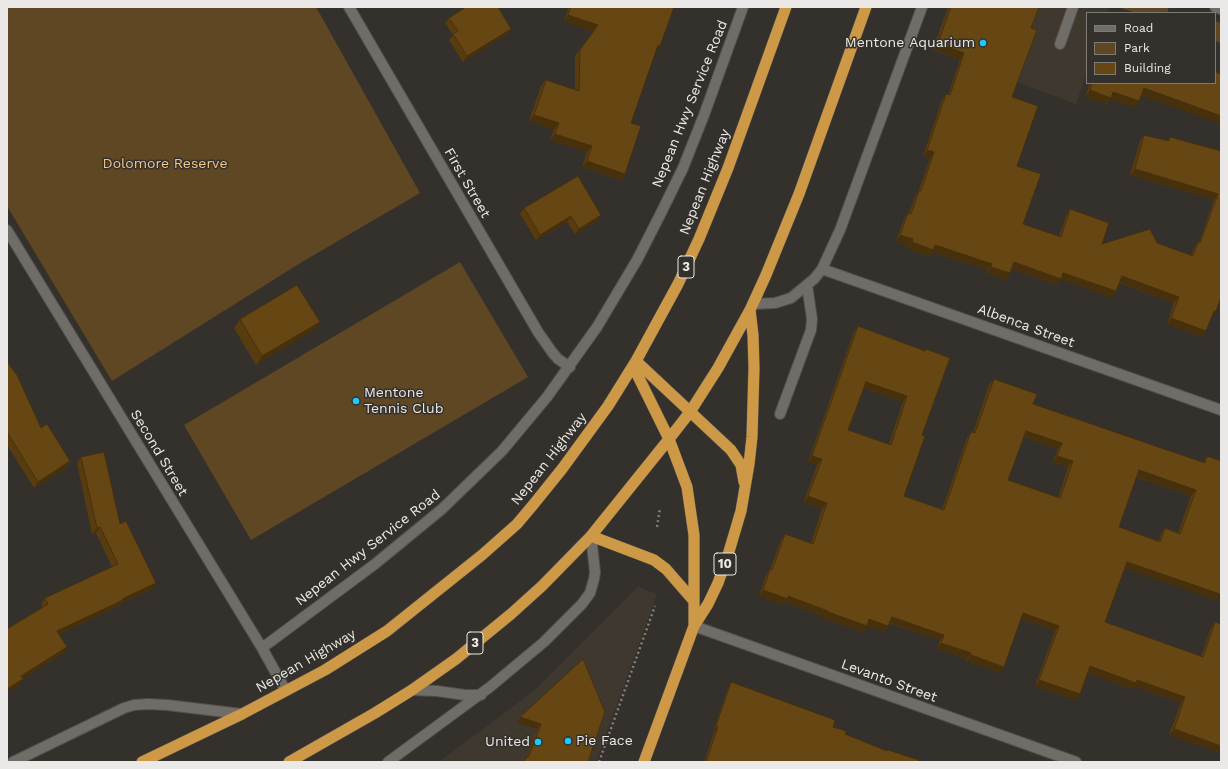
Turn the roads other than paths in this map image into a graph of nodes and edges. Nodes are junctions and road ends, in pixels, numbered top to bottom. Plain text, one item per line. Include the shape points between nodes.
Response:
1 (349, 7) edge
2 (743, 7) edge
3 (786, 7) edge
4 (866, 7) edge
5 (922, 7) edge
6 (1073, 7) edge
7 (1215, 7) edge
8 (1221, 9) edge
9 (1060, 44) dead end
10 (7, 230) edge
11 (822, 269) junction
12 (808, 285) junction
13 (751, 307) junction
14 (634, 364) junction
15 (570, 367) junction
16 (1221, 410) edge
17 (690, 412) junction
18 (780, 414) dead end
19 (669, 439) junction
20 (744, 496) junction
21 (591, 536) junction
22 (693, 600) junction
23 (694, 626) junction
24 (262, 648) junction
25 (412, 690) junction
26 (286, 691) junction
27 (481, 695) junction
28 (242, 714) junction
29 (13, 762) edge
30 (142, 762) edge
31 (289, 762) edge
32 (388, 762) edge
33 (644, 762) edge
34 (1076, 762) edge

1 - 15 street, First Street via 538,332 558,359
2 - 15 street, Nepean Hwy Service Road via 683,168 637,260
3 - 14 highway, Nepean Highway / 3 via 728,168 699,239 678,284
4 - 13 highway, 3 via 799,194
5 - 11 street via 840,230
6 - 9 street
7 - 8 street
10 - 24 street, Second Street
11 - 12 street
11 - 16 street, Albenca Street
12 - 13 street via 786,300
12 - 18 street via 811,330
13 - 17 highway, 3 via 718,368
13 - 20 highway, 10 via 754,368 752,432
14 - 17 highway, 10
14 - 19 highway, 10
14 - 26 highway, Nepean Highway / 3 via 605,411 549,486 512,529 458,576 387,631
15 - 24 street, Nepean Hwy Service Road via 502,451 442,509 375,564
17 - 19 highway, 3
17 - 20 highway, 10 via 726,444 737,458 741,465
19 - 21 highway, 3
19 - 22 highway, 10 via 687,487 692,520
20 - 23 highway, 10 via 718,584
21 - 22 highway via 654,560 666,569
21 - 25 highway, 3 via 511,614 456,659
21 - 27 street via 595,572 593,586 587,598 533,652
22 - 23 highway, 10
23 - 33 highway, 10
23 - 34 street, Levanto Street
24 - 26 street, Second Street
25 - 27 street
25 - 31 highway, 3
26 - 28 highway, Nepean Highway / 3
27 - 32 street
28 - 29 street via 167,705 134,705
28 - 30 highway, Nepean Highway / 3

